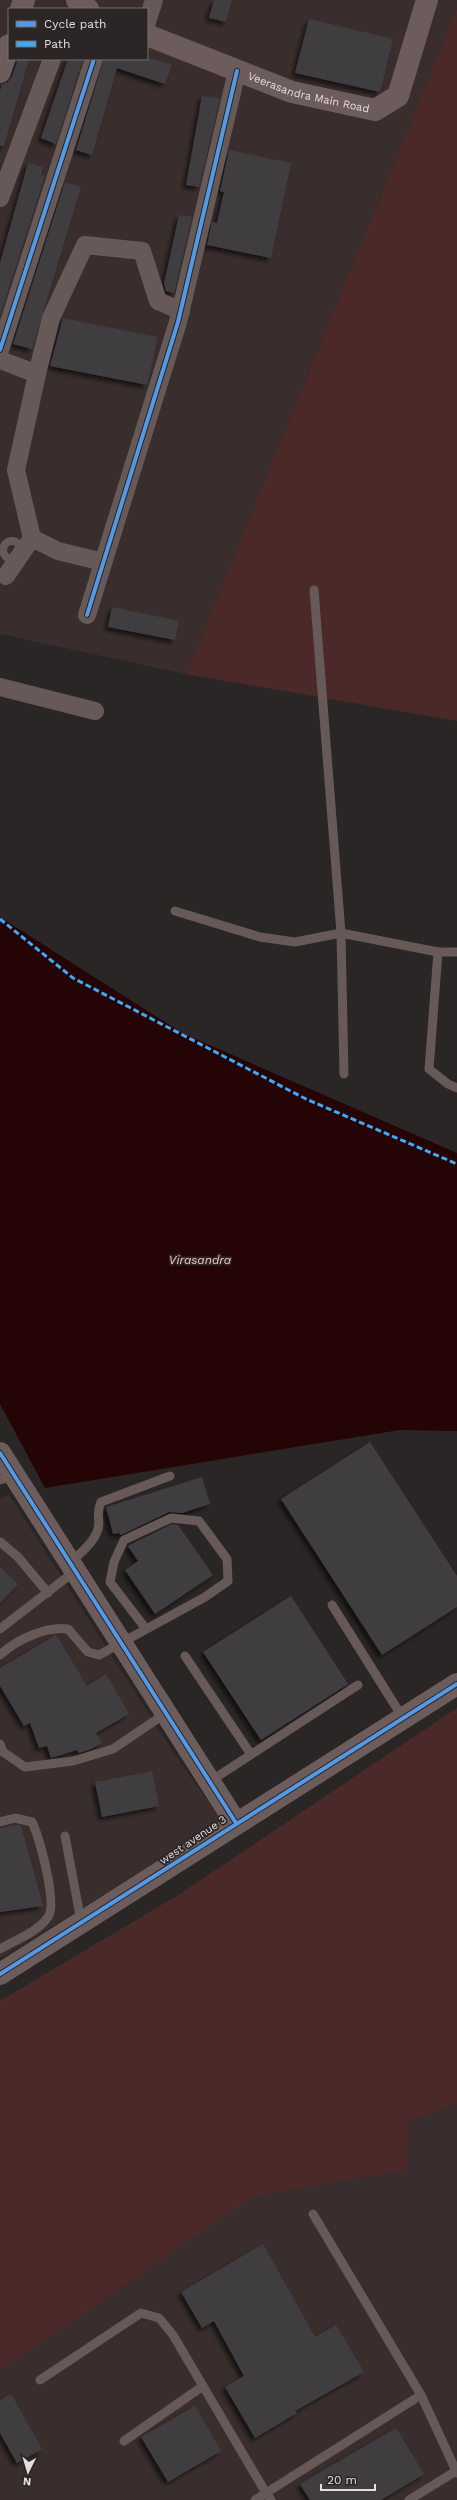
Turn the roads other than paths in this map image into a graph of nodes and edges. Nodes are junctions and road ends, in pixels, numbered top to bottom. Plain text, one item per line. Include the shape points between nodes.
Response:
1 (77, 0) edge
2 (154, 0) edge
3 (426, 0) edge
4 (87, 8) edge
5 (148, 19) edge
6 (148, 35) edge
7 (8, 48) edge
8 (52, 60) edge
9 (94, 60) edge
10 (237, 71) junction
11 (0, 72) edge
12 (0, 198) edge
13 (181, 311) junction
14 (0, 350) edge
15 (0, 360) edge
16 (37, 374) junction
17 (8, 469) edge
18 (32, 538) junction
19 (104, 562) junction
20 (6, 576) dead end
21 (314, 590) dead end
22 (87, 615) dead end
23 (0, 687) edge
24 (95, 711) dead end
25 (175, 910) dead end
26 (341, 933) junction
27 (438, 952) junction
28 (457, 952) edge
29 (344, 1074) dead end
30 (457, 1088) edge
31 (0, 1453) edge
32 (170, 1476) dead end
33 (7, 1478) edge
34 (0, 1542) edge
35 (73, 1567) junction
36 (48, 1593) junction
37 (332, 1605) dead end
38 (0, 1629) edge
39 (146, 1629) junction
40 (121, 1642) junction
41 (0, 1656) edge
42 (185, 1656) dead end
43 (457, 1684) edge
44 (358, 1685) dead end
45 (166, 1713) junction
46 (403, 1718) junction
47 (0, 1744) edge
48 (250, 1753) junction
49 (209, 1782) junction
50 (0, 1822) edge
51 (236, 1823) junction
52 (65, 1836) dead end
53 (82, 1922) junction
54 (0, 1949) edge
55 (0, 1974) edge
56 (313, 2214) dead end
57 (40, 2380) dead end
58 (203, 2386) junction
59 (421, 2395) junction
60 (124, 2441) dead end
61 (457, 2472) edge
62 (269, 2496) edge
63 (255, 2500) edge
64 (409, 2500) edge

1 - 4 street
2 - 5 street
3 - 10 street, Veerasandra Main Road via 398,96 375,110 292,92
6 - 10 street, Veerasandra Main Road
7 - 11 street
8 - 12 street
9 - 14 street
10 - 13 street
13 - 16 street via 158,301 142,252 85,245 51,318
13 - 19 street
15 - 16 street
16 - 17 street
17 - 18 street
18 - 19 street via 58,551
18 - 20 street
19 - 22 street
21 - 26 lane
23 - 24 street
25 - 26 lane via 260,937 295,942
26 - 27 lane
26 - 29 lane
27 - 28 lane
27 - 30 lane via 430,1069
31 - 33 street
32 - 35 lane via 102,1502 96,1512 98,1527 93,1540
33 - 35 street
34 - 36 lane via 18,1557
35 - 36 lane
35 - 40 street
36 - 38 lane
37 - 46 lane
39 - 39 lane via 205,1597 228,1581 227,1559 199,1521 171,1518 124,1540 116,1556 110,1582
39 - 40 lane
40 - 41 lane via 99,1656 88,1652 68,1629 56,1628 41,1632
40 - 45 street
42 - 48 lane
43 - 46 street, west avenue 3
44 - 48 lane
45 - 47 lane via 113,1749 73,1761 25,1767 4,1752
45 - 49 street
46 - 51 street, west avenue 3
48 - 49 lane
49 - 51 street
50 - 54 lane via 15,1818 32,1822 38,1835 52,1903 49,1916 36,1929
51 - 53 street, west avenue 3
52 - 53 lane
53 - 55 street, west avenue 3
56 - 59 lane
57 - 58 lane via 141,2313 159,2318
58 - 60 lane
58 - 62 lane
59 - 61 lane
59 - 62 lane
61 - 64 lane
62 - 63 lane

